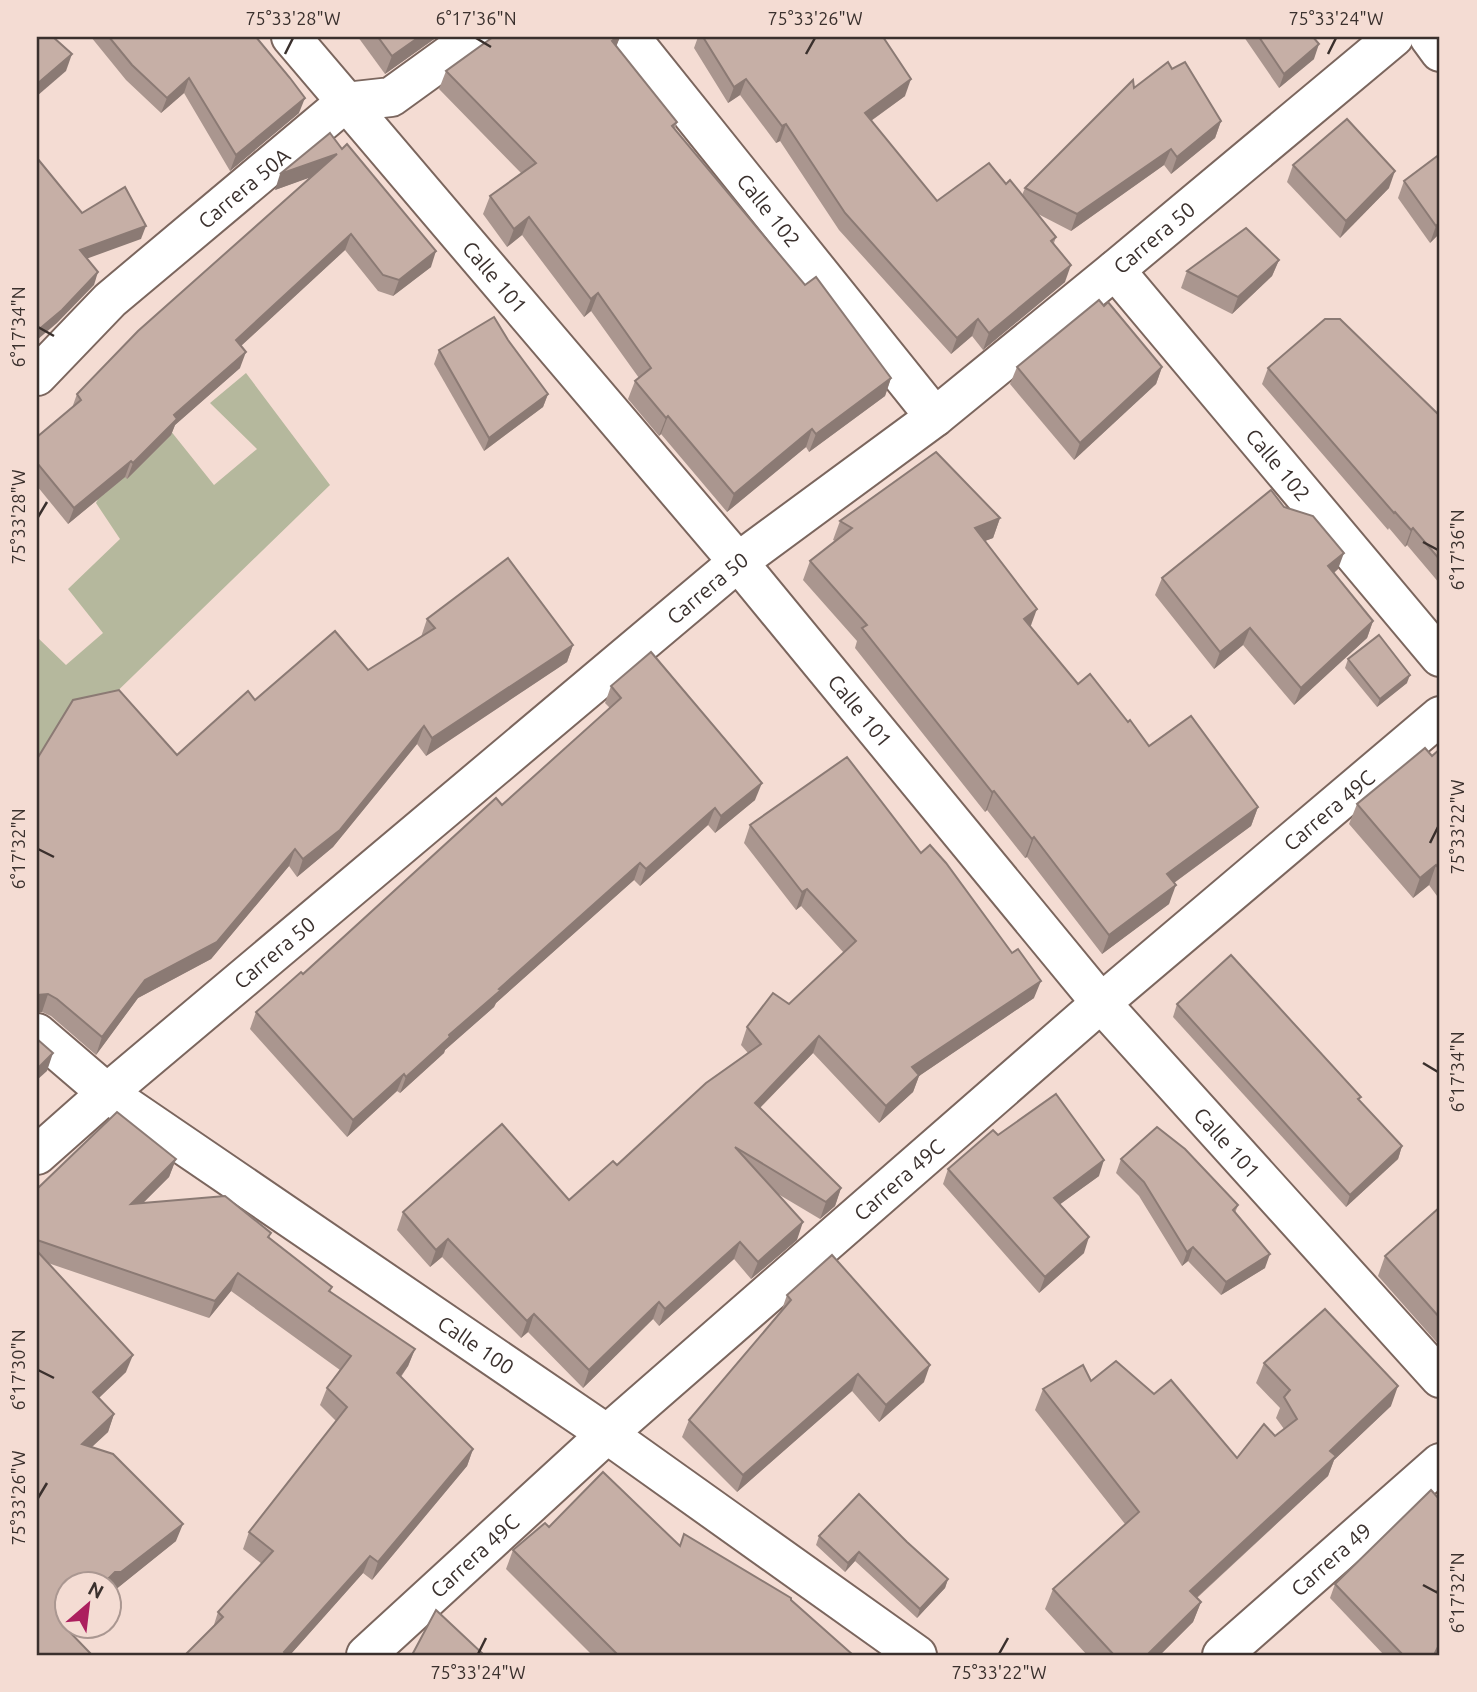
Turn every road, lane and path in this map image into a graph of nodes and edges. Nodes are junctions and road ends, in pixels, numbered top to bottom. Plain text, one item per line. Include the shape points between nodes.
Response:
1 (291, 37) edge
2 (474, 37) edge
3 (630, 37) edge
4 (1394, 37) edge
5 (1429, 37) edge
6 (1440, 52) edge
7 (346, 102) junction
8 (1115, 270) junction
9 (37, 376) edge
10 (935, 417) junction
11 (738, 562) junction
12 (1440, 657) edge
13 (1440, 716) edge
14 (1101, 1003) junction
15 (37, 1033) edge
16 (107, 1093) junction
17 (37, 1155) edge
18 (1440, 1378) edge
19 (607, 1434) junction
20 (1440, 1463) edge
21 (366, 1655) edge
22 (916, 1655) edge
23 (1222, 1655) edge

1 - 7 street, Calle 101
2 - 7 street via 391,97
3 - 10 street, Calle 102
4 - 8 street, Carrera 50
5 - 6 street
7 - 9 street, Carrera 50A via 110,300
7 - 11 street, Calle 101
8 - 10 street, Carrera 50
8 - 12 street, Calle 102
10 - 11 street, Carrera 50
11 - 14 street, Calle 101
11 - 16 street, Carrera 50
13 - 14 street, Carrera 49C
14 - 18 street, Calle 101
14 - 19 street, Carrera 49C
15 - 16 street, Calle 100
16 - 17 street, Carrera 50
16 - 19 street, Calle 100
19 - 21 street, Carrera 49C
19 - 22 street, Calle 100
20 - 23 street, Carrera 49

